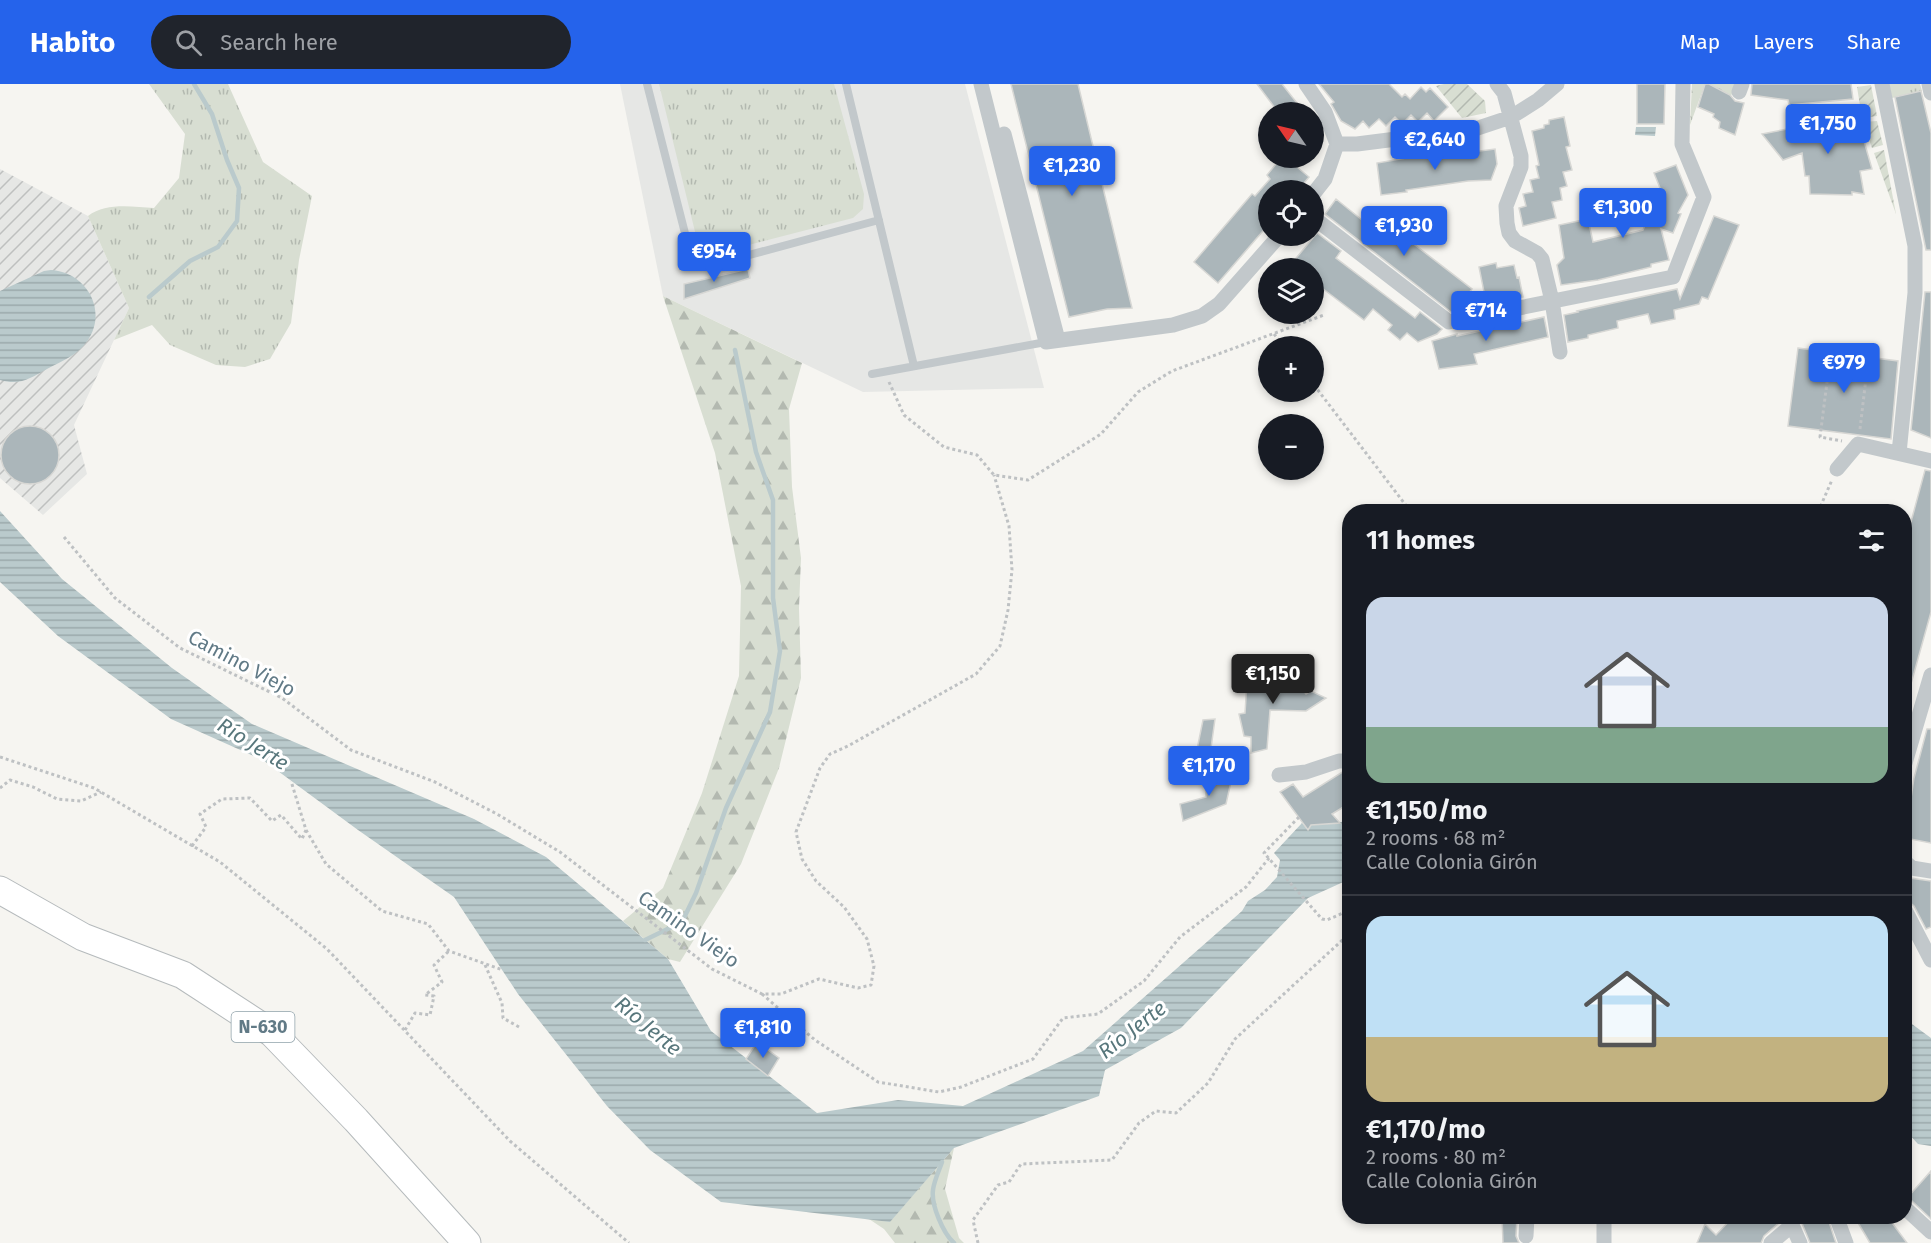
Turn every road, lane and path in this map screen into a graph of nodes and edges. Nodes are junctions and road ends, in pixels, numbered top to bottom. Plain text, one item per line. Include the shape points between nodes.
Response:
1 (647, 84) edge
2 (846, 84) edge
3 (981, 84) edge
4 (991, 84) edge
5 (1306, 84) edge
6 (1497, 84) edge
7 (1557, 84) edge
8 (1683, 84) edge
9 (1882, 84) edge
10 (1929, 84) edge
11 (1931, 93) edge
12 (1511, 117) junction
13 (1337, 144) junction
14 (1324, 180) edge
15 (879, 220) junction
16 (1324, 226) edge
17 (1931, 243) edge
18 (1270, 246) edge
19 (1915, 246) junction
20 (1552, 301) junction
21 (1300, 324) edge
22 (1274, 334) joint
23 (1052, 341) junction
24 (1831, 351) dead end
25 (1560, 352) dead end
26 (1868, 361) dead end
27 (915, 366) junction
28 (885, 372) junction
29 (872, 374) dead end
30 (1324, 398) edge
31 (1858, 444) junction
32 (1899, 453) junction
33 (1931, 461) edge
34 (1837, 469) joint
35 (994, 475) junction
36 (1405, 504) edge
37 (1822, 504) edge
38 (64, 537) dead end
39 (1931, 675) edge
40 (1912, 740) edge
41 (0, 757) edge
42 (1342, 761) edge
43 (1279, 775) dead end
44 (291, 781) dead end
45 (0, 788) edge
46 (102, 792) junction
47 (1299, 817) dead end
48 (306, 830) junction
49 (192, 846) junction
50 (1269, 858) junction
51 (1912, 868) edge
52 (1931, 871) edge
53 (0, 890) edge
54 (1342, 914) edge
55 (1912, 923) edge
56 (1342, 940) edge
57 (449, 951) junction
58 (1931, 960) edge
59 (485, 965) junction
60 (502, 970) dead end
61 (762, 994) junction
62 (519, 1027) dead end
63 (405, 1030) junction
64 (1912, 1214) edge
65 (1527, 1224) edge
66 (1604, 1224) edge
67 (1787, 1224) edge
68 (1791, 1224) edge
69 (1839, 1224) edge
70 (1931, 1232) edge
71 (1526, 1236) dead end
72 (467, 1243) edge
73 (629, 1243) edge
74 (978, 1243) edge
75 (1604, 1243) edge
76 (1771, 1243) edge
77 (1800, 1243) edge
78 (1846, 1243) edge

1 - 15 lane via 689,249 712,265
2 - 15 lane
3 - 23 street
4 - 23 street
5 - 13 street via 1325,112
6 - 12 street
7 - 12 street
8 - 20 street via 1682,144 1704,197 1673,277
9 - 19 street
10 - 11 street
12 - 13 street via 1475,129
12 - 20 street via 1521,167 1506,206 1509,233 1542,259
13 - 14 street
15 - 27 lane
16 - 20 street via 1449,322
17 - 19 street
18 - 23 street via 1219,304 1202,316 1173,325
19 - 32 street via 1915,292
20 - 25 street
21 - 22 path
22 - 35 path via 1172,371 1138,392 1101,434 1028,480
23 - 27 lane
24 - 31 path via 1820,437
26 - 31 path
27 - 28 lane
28 - 29 lane
28 - 35 path via 903,415 944,447 977,455
30 - 36 path
31 - 32 street
31 - 34 street
32 - 33 street
34 - 37 path
35 - 61 path via 1009,526 1012,570 1000,646 976,674 830,754 820,768 796,832 802,859 816,881 844,907 867,939 874,966 871,985 858,988 819,979 781,994
38 - 61 path, Camino Viejo via 116,598 180,648 282,698 351,750 435,782 497,814 560,852 712,969
39 - 40 street
41 - 46 path
42 - 43 street via 1306,772
44 - 48 path
45 - 46 path via 10,780 57,799 81,801
46 - 49 path
47 - 50 path, Camino Viejo via 1264,854
48 - 49 path via 302,839 281,815 272,821 250,798 222,799 200,814 206,827
48 - 57 path via 326,864 382,911 428,924
49 - 63 path via 220,862 327,949
50 - 54 path via 1320,917 1327,920
50 - 61 path, Camino Viejo via 1246,887 1180,937 1144,981 1098,1014 1063,1018 1033,1059 961,1087 939,1092 878,1082 815,1040
51 - 52 street
53 - 72 highway, N-630 via 83,938 183,975 272,1033
55 - 58 street
56 - 74 path via 1235,1039 1208,1083 1176,1113 1156,1111 1139,1123 1112,1160 1021,1164 1009,1182 998,1185 973,1220
57 - 59 path
57 - 63 path via 434,965 442,982 425,995 434,996 430,1016 415,1013
59 - 60 path
59 - 62 path via 502,1003 503,1018
63 - 73 path via 510,1141
64 - 70 street
65 - 71 street
66 - 75 street
67 - 76 street
68 - 77 street
69 - 78 street

